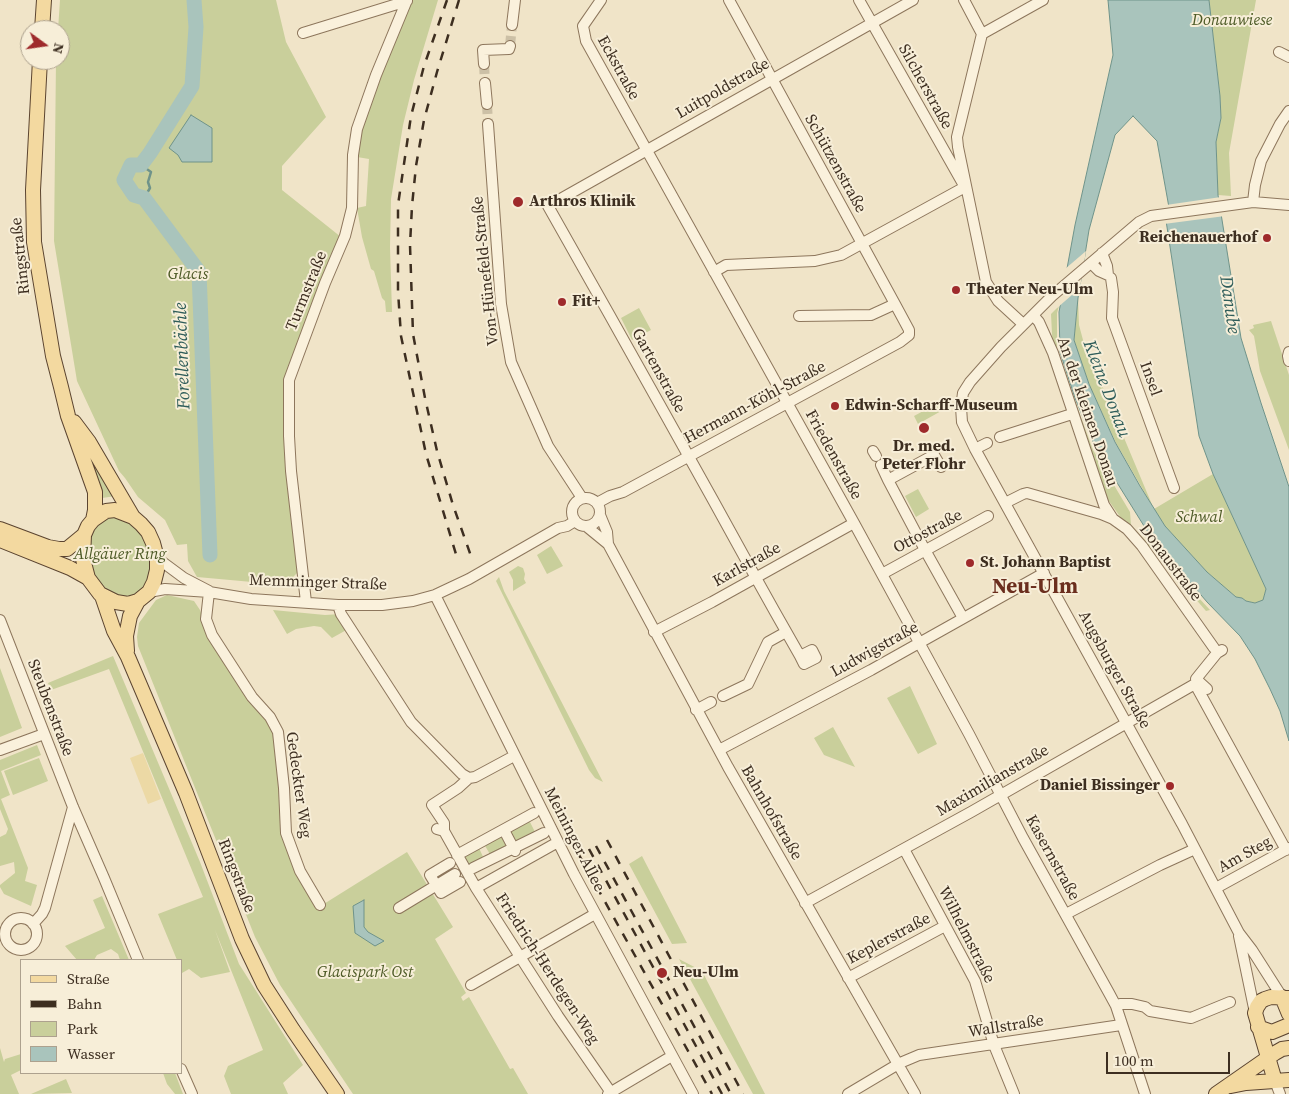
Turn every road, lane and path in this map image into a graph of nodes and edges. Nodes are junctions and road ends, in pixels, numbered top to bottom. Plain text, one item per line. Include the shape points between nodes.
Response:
1 (44, 0) edge
2 (515, 0) edge
3 (601, 0) edge
4 (729, 0) edge
5 (859, 0) edge
6 (913, 0) edge
7 (964, 0) edge
8 (1043, 0) edge
9 (407, 1) edge
10 (43, 20) edge
11 (872, 23) junction
12 (512, 25) tunnel mouth
13 (303, 33) dead end
14 (982, 34) junction
15 (510, 46) dead end
16 (1279, 52) dead end
17 (1289, 57) edge
18 (484, 64) tunnel mouth
19 (39, 70) edge
20 (771, 79) junction
21 (485, 83) tunnel mouth
22 (487, 104) tunnel mouth
23 (1289, 112) edge
24 (488, 124) tunnel mouth
25 (959, 128) junction
26 (940, 144) junction
27 (646, 150) junction
28 (965, 187) junction
29 (1253, 202) junction
30 (1289, 205) edge
31 (548, 206) joint
32 (862, 244) junction
33 (1102, 253) junction
34 (1088, 265) junction
35 (714, 272) junction
36 (1111, 278) dead end
37 (895, 304) junction
38 (1033, 315) junction
39 (799, 316) dead end
40 (1023, 324) junction
41 (902, 341) joint
42 (1289, 352) edge
43 (1289, 361) edge
44 (787, 403) junction
45 (1072, 414) junction
46 (68, 416) junction
47 (1000, 437) dead end
48 (987, 443) dead end
49 (975, 448) junction
50 (688, 456) junction
51 (877, 458) dead end
52 (941, 467) dead end
53 (888, 480) junction
54 (1174, 488) dead end
55 (581, 499) junction
56 (1005, 503) junction
57 (599, 508) junction
58 (988, 516) dead end
59 (133, 517) junction
60 (574, 519) junction
61 (1113, 519) junction
62 (93, 520) junction
63 (854, 523) junction
64 (586, 526) junction
65 (0, 529) edge
66 (84, 535) junction
67 (0, 540) edge
68 (608, 544) junction
69 (925, 550) junction
70 (157, 558) junction
71 (1044, 573) junction
72 (882, 574) junction
73 (88, 578) junction
74 (756, 578) junction
75 (149, 592) junction
76 (209, 592) junction
77 (435, 595) junction
78 (102, 596) junction
79 (138, 601) junction
80 (306, 602) junction
81 (338, 605) junction
82 (963, 618) junction
83 (0, 620) edge
84 (654, 632) junction
85 (786, 632) junction
86 (920, 643) junction
87 (800, 656) dead end
88 (128, 657) junction
89 (1207, 689) dead end
90 (723, 696) dead end
91 (711, 702) dead end
92 (696, 710) junction
93 (1127, 724) junction
94 (44, 734) junction
95 (0, 750) edge
96 (718, 750) junction
97 (514, 756) junction
98 (469, 778) junction
99 (1000, 794) junction
100 (73, 807) junction
101 (534, 813) dead end
102 (505, 832) dead end
103 (544, 833) dead end
104 (558, 842) junction
105 (482, 845) dead end
106 (904, 849) junction
107 (1195, 849) junction
108 (1288, 849) edge
109 (517, 854) junction
110 (455, 859) junction
111 (474, 872) junction
112 (1216, 888) junction
113 (442, 894) junction
114 (805, 903) junction
115 (320, 906) dead end
116 (399, 908) dead end
117 (595, 914) junction
118 (1066, 914) junction
119 (33, 924) dead end
120 (945, 926) junction
121 (1239, 933) junction
122 (520, 956) junction
123 (138, 959) edge
124 (848, 978) junction
125 (470, 984) dead end
126 (1285, 997) edge
127 (1230, 1002) dead end
128 (1116, 1006) junction
129 (1255, 1013) junction
130 (1289, 1014) edge
131 (1121, 1025) junction
132 (1289, 1025) edge
133 (1258, 1027) junction
134 (994, 1045) junction
135 (1289, 1048) edge
136 (672, 1056) junction
137 (1268, 1058) junction
138 (897, 1064) junction
139 (182, 1071) edge
140 (1281, 1085) edge
141 (1221, 1090) edge
142 (192, 1094) edge
143 (337, 1094) edge
144 (610, 1094) edge
145 (694, 1094) edge
146 (848, 1094) edge
147 (915, 1094) edge
148 (1014, 1094) edge
149 (1145, 1094) edge

1 - 10 main road
2 - 12 street
3 - 27 street, Eckstraße via 583,26 584,38
4 - 20 street, Schützenstraße
5 - 11 street, Silcherstraße
6 - 11 street, Luitpoldstraße
7 - 14 street
8 - 14 street
9 - 13 street
9 - 80 street, Turmstraße via 357,128 352,208 345,236 289,380 291,471
11 - 20 street, Luitpoldstraße
11 - 26 street, Silcherstraße
14 - 25 street
15 - 18 street via 509,49 483,50
16 - 17 street
19 - 46 main road, Ringstraße via 33,190 34,242 53,356
20 - 27 street, Luitpoldstraße
20 - 32 street, Schützenstraße
21 - 22 street
23 - 29 street via 1262,161
24 - 55 street, Von-Hünefeld-Straße via 501,304 511,362 548,446
25 - 26 street
25 - 28 street via 957,144
26 - 28 street, Silcherstraße
27 - 31 street, Luitpoldstraße
27 - 35 street, Friedenstraße
28 - 32 street
28 - 40 street via 986,282 998,301
29 - 30 street
29 - 33 street via 1147,218
31 - 50 street, Gartenstraße
32 - 35 street via 841,255 815,261 726,265
32 - 37 street, Schützenstraße
33 - 34 street
33 - 34 street via 1108,275
34 - 38 street
35 - 44 street, Friedenstraße
36 - 54 street, Insel via 1112,318
37 - 39 street via 871,315
37 - 41 street, Schützenstraße via 909,332
38 - 40 street
38 - 45 street, An der kleinen Donau via 1053,353
40 - 49 street, Augsburger Straße via 981,368 964,394 960,415
41 - 44 street, Hermann-Köhl-Straße
42 - 43 street
44 - 50 street, Hermann-Köhl-Straße
44 - 63 street, Friedenstraße
45 - 47 street
45 - 61 street, An der kleinen Donau via 1104,504
46 - 59 main road, Ringstraße via 89,442
46 - 62 main road, Ringstraße via 94,487 96,505
48 - 49 street
49 - 56 street, Augsburger Straße
50 - 57 street, Hermann-Köhl-Straße via 610,496
50 - 74 street, Gartenstraße
51 - 53 street
52 - 53 street via 934,455
53 - 69 street
55 - 57 street via 589,498
55 - 60 street via 573,507
56 - 61 street, Donaustraße via 1027,493
56 - 71 street, Augsburger Straße
57 - 64 street, Hermann-Köhl-Straße via 596,523
57 - 68 street, Bahnhofstraße
58 - 69 street, Ottostraße
59 - 62 main road via 116,510 106,511
59 - 70 main road via 148,532
60 - 64 street
60 - 77 street, Memminger Straße via 567,526
61 - 89 street, Donaustraße via 1142,546 1217,650 1196,679
62 - 66 main road
63 - 72 street, Friedenstraße
63 - 74 street, Karlstraße
64 - 68 street, Bahnhofstraße
65 - 66 main road via 59,549 67,549
66 - 73 main road via 82,551
67 - 73 main road
68 - 84 street, Bahnhofstraße
69 - 72 street, Ottostraße
69 - 82 street
70 - 75 main road via 156,576
70 - 76 street, Memminger Straße
71 - 82 street, Ludwigstraße
71 - 93 street, Augsburger Straße
72 - 86 street, Friedenstraße
73 - 78 main road
74 - 84 street, Karlstraße
74 - 85 street, Gartenstraße
75 - 76 street, Memminger Straße via 165,589
75 - 79 main road
76 - 80 street, Memminger Straße via 251,599
76 - 115 street, Gedeckter Weg via 206,618 212,635 278,732 286,833 300,871
77 - 81 street, Memminger Straße via 396,604
77 - 97 street, Meininger Allee
78 - 79 main road via 122,604
78 - 88 main road, Ringstraße via 114,632
79 - 88 main road, Ringstraße via 130,616 126,636
80 - 81 street, Memminger Straße
81 - 98 street via 411,722
82 - 86 street, Ludwigstraße
83 - 94 street, Steubenstraße
84 - 92 street, Bahnhofstraße
85 - 87 street, Gartenstraße
85 - 90 street via 768,642 748,684
86 - 96 street, Ludwigstraße
86 - 99 street, Kasernstraße
88 - 143 main road, Ringstraße via 186,793 242,939 264,985
91 - 92 street
92 - 96 street, Bahnhofstraße
93 - 99 street, Maximilianstraße
93 - 107 street, Augsburger Straße
93 - 108 street, Maximilianstraße via 1195,684
94 - 95 street
94 - 100 street, Steubenstraße
96 - 114 street, Bahnhofstraße
97 - 98 street
97 - 104 street, Meininger Allee
98 - 110 street via 432,805 444,823 440,830
99 - 106 street, Maximilianstraße
99 - 118 street, Kasernstraße
100 - 119 street via 45,908
100 - 123 street, Steubenstraße
101 - 110 street
102 - 109 street
103 - 109 street
104 - 109 street, Friedrich-Herdegen-Weg
104 - 117 street, Meininger Allee
105 - 111 street
106 - 114 street, Maximilianstraße
106 - 120 street, Wilhelmstraße
107 - 112 street, Augsburger Straße
107 - 118 street
108 - 112 street, Am Steg
109 - 111 street, Friedrich-Herdegen-Weg
109 - 111 street
110 - 111 street
110 - 113 street via 430,875
111 - 113 street
111 - 113 street via 446,896
111 - 122 street, Friedrich-Herdegen-Weg
112 - 121 street, Augsburger Straße
113 - 116 street
114 - 124 street, Bahnhofstraße
117 - 122 street
117 - 136 street, Meininger Allee
118 - 128 street, Kasernstraße
120 - 124 street, Keplerstraße
120 - 134 street, Wilhelmstraße via 975,980
121 - 126 street, Augsburger Straße
121 - 129 street, Augsburger Straße
122 - 125 street
122 - 144 street, Friedrich-Herdegen-Weg
124 - 138 street, Bahnhofstraße
126 - 129 main road via 1271,996 1261,1001
126 - 130 main road
127 - 128 street via 1191,1018 1150,1011 1132,1004
128 - 131 street, Kasernstraße
129 - 133 main road
131 - 134 street, Wallstraße
131 - 149 street, Kasernstraße
132 - 133 main road via 1272,1032
133 - 137 main road
134 - 138 street, Wallstraße via 919,1055
134 - 148 street, Wilhelmstraße
135 - 137 main road
136 - 144 street
136 - 145 street, Meininger Allee
137 - 140 main road
137 - 141 main road
138 - 146 street, Wallstraße
138 - 147 street, Bahnhofstraße
139 - 142 street
140 - 141 main road via 1246,1083

